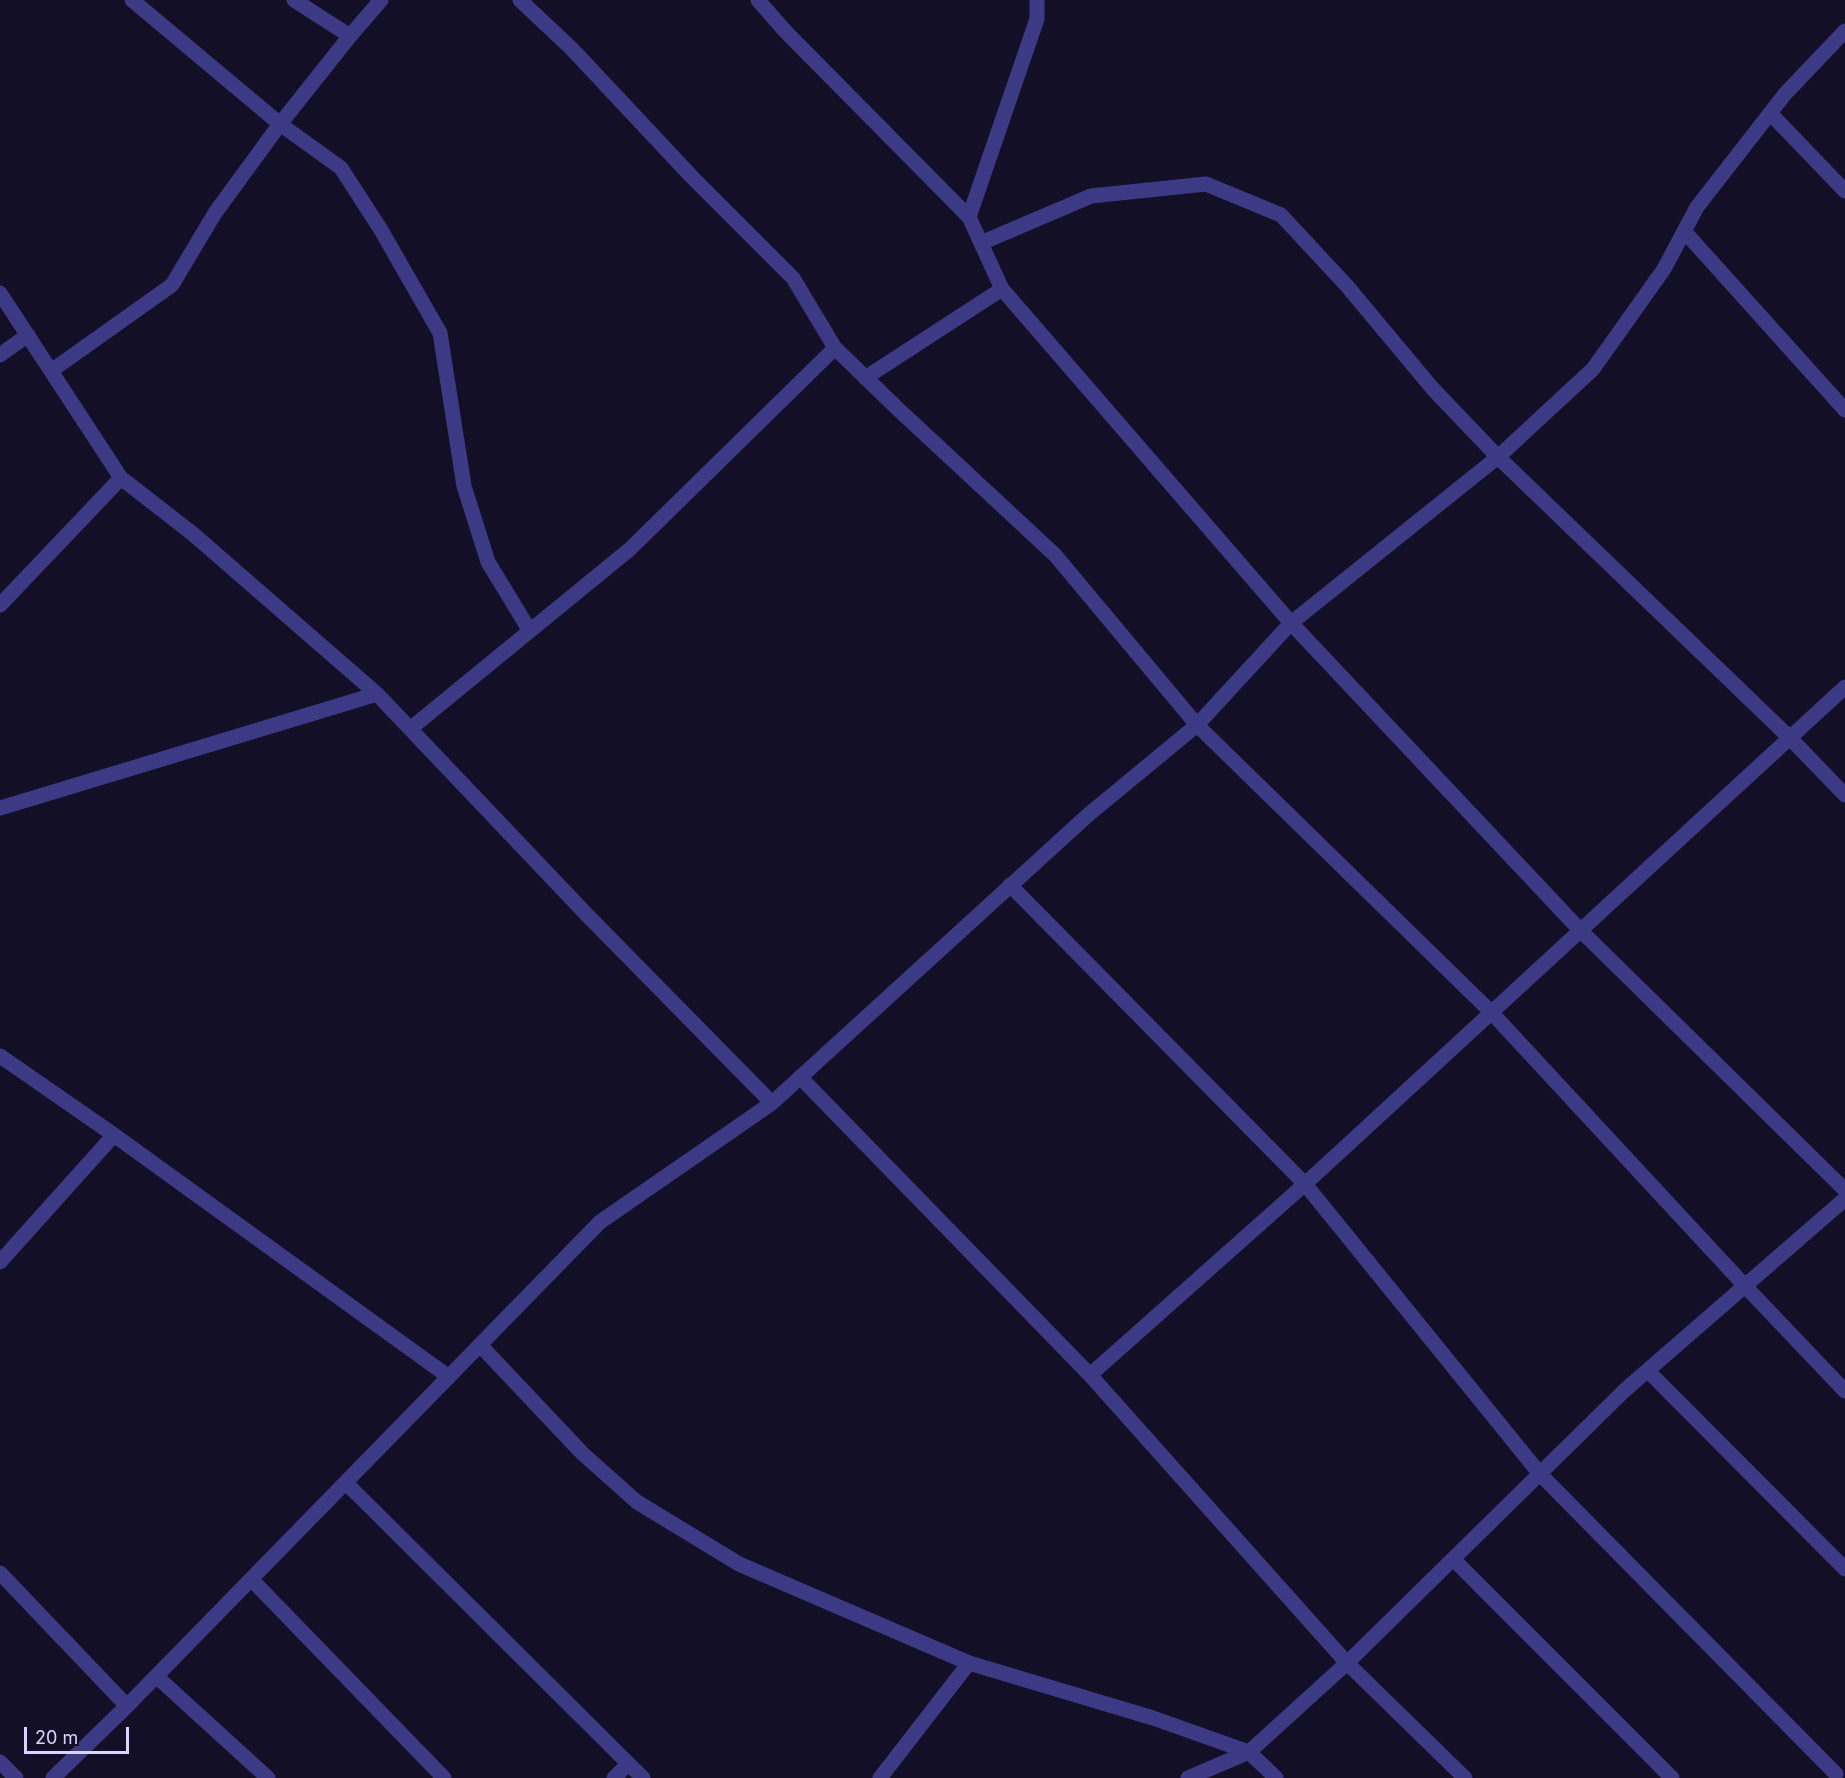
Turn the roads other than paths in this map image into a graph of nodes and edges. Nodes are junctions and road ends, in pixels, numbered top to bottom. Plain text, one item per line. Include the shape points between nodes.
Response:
1 (132, 0) edge
2 (294, 0) edge
3 (381, 0) edge
4 (520, 0) edge
5 (758, 0) edge
6 (1036, 0) edge
7 (1845, 30) edge
8 (350, 36) junction
9 (1770, 113) junction
10 (280, 124) junction
11 (1845, 191) edge
12 (969, 217) junction
13 (1684, 231) junction
14 (981, 243) junction
15 (1002, 289) junction
16 (0, 293) edge
17 (28, 335) junction
18 (835, 348) junction
19 (0, 355) edge
20 (51, 370) junction
21 (866, 378) junction
22 (1845, 410) edge
23 (1498, 457) junction
24 (121, 478) junction
25 (0, 605) edge
26 (1291, 623) junction
27 (530, 631) junction
28 (1845, 687) edge
29 (377, 694) junction
30 (1197, 725) junction
31 (410, 729) junction
32 (1790, 738) junction
33 (1845, 795) edge
34 (0, 808) edge
35 (1010, 885) junction
36 (1581, 930) junction
37 (1491, 1012) junction
38 (0, 1056) edge
39 (800, 1077) junction
40 (772, 1103) junction
41 (114, 1136) junction
42 (1305, 1184) junction
43 (1845, 1190) edge
44 (1845, 1199) edge
45 (0, 1262) edge
46 (1745, 1286) junction
47 (480, 1345) junction
48 (1648, 1371) junction
49 (1090, 1375) junction
50 (449, 1377) junction
51 (1845, 1391) edge
52 (1540, 1474) junction
53 (346, 1483) junction
54 (1453, 1559) junction
55 (1845, 1569) edge
56 (0, 1573) edge
57 (251, 1579) junction
58 (969, 1663) junction
59 (1347, 1663) junction
60 (156, 1676) junction
61 (127, 1706) junction
62 (1249, 1752) junction
63 (0, 1762) edge
64 (628, 1764) junction
65 (1837, 1772) edge
66 (16, 1778) edge
67 (53, 1778) edge
68 (268, 1778) edge
69 (444, 1778) edge
70 (614, 1778) edge
71 (643, 1778) edge
72 (880, 1778) edge
73 (1188, 1778) edge
74 (1276, 1778) edge
75 (1465, 1778) edge
76 (1672, 1778) edge

1 - 10 street
2 - 8 street
3 - 8 street
4 - 18 street via 793,278
5 - 12 street
6 - 12 street via 1037,19
7 - 9 street
8 - 10 street
9 - 11 street
9 - 13 street via 1697,207
10 - 20 street via 215,213 172,285
10 - 27 street via 341,168 440,333 465,486 488,562
12 - 14 street
13 - 22 street
13 - 23 street via 1664,269 1593,369
14 - 15 street
14 - 23 street via 1091,196 1206,184 1281,215
15 - 21 street
15 - 26 street
16 - 17 street
17 - 19 street
17 - 20 street
18 - 21 street
18 - 27 street via 630,549
20 - 24 street
21 - 30 street via 1055,555
23 - 26 street
23 - 32 street
24 - 25 street
24 - 29 street via 194,534
26 - 30 street
26 - 36 street
27 - 31 street
28 - 32 street
29 - 31 street
29 - 34 street
30 - 35 street
30 - 37 street
31 - 40 street
32 - 33 street
32 - 36 street
35 - 39 street
35 - 42 street
36 - 37 street
36 - 43 street
37 - 42 street
37 - 46 street
38 - 41 street
39 - 40 street
39 - 49 street
40 - 47 street via 600,1222
41 - 45 street
41 - 50 street
42 - 49 street
42 - 52 street
44 - 46 street
46 - 48 street
46 - 51 street
47 - 50 street
47 - 58 street via 583,1454 637,1502 739,1564
48 - 52 street
48 - 55 street
49 - 59 street
50 - 53 street
52 - 54 street
52 - 65 street
53 - 57 street
53 - 64 street
54 - 59 street
54 - 76 street
56 - 61 street
57 - 60 street
57 - 69 street
58 - 62 street via 1153,1718
58 - 72 street
59 - 62 street
59 - 75 street
60 - 61 street
60 - 68 street
61 - 67 street
62 - 73 street
62 - 74 street
63 - 66 street
64 - 70 street
64 - 71 street

